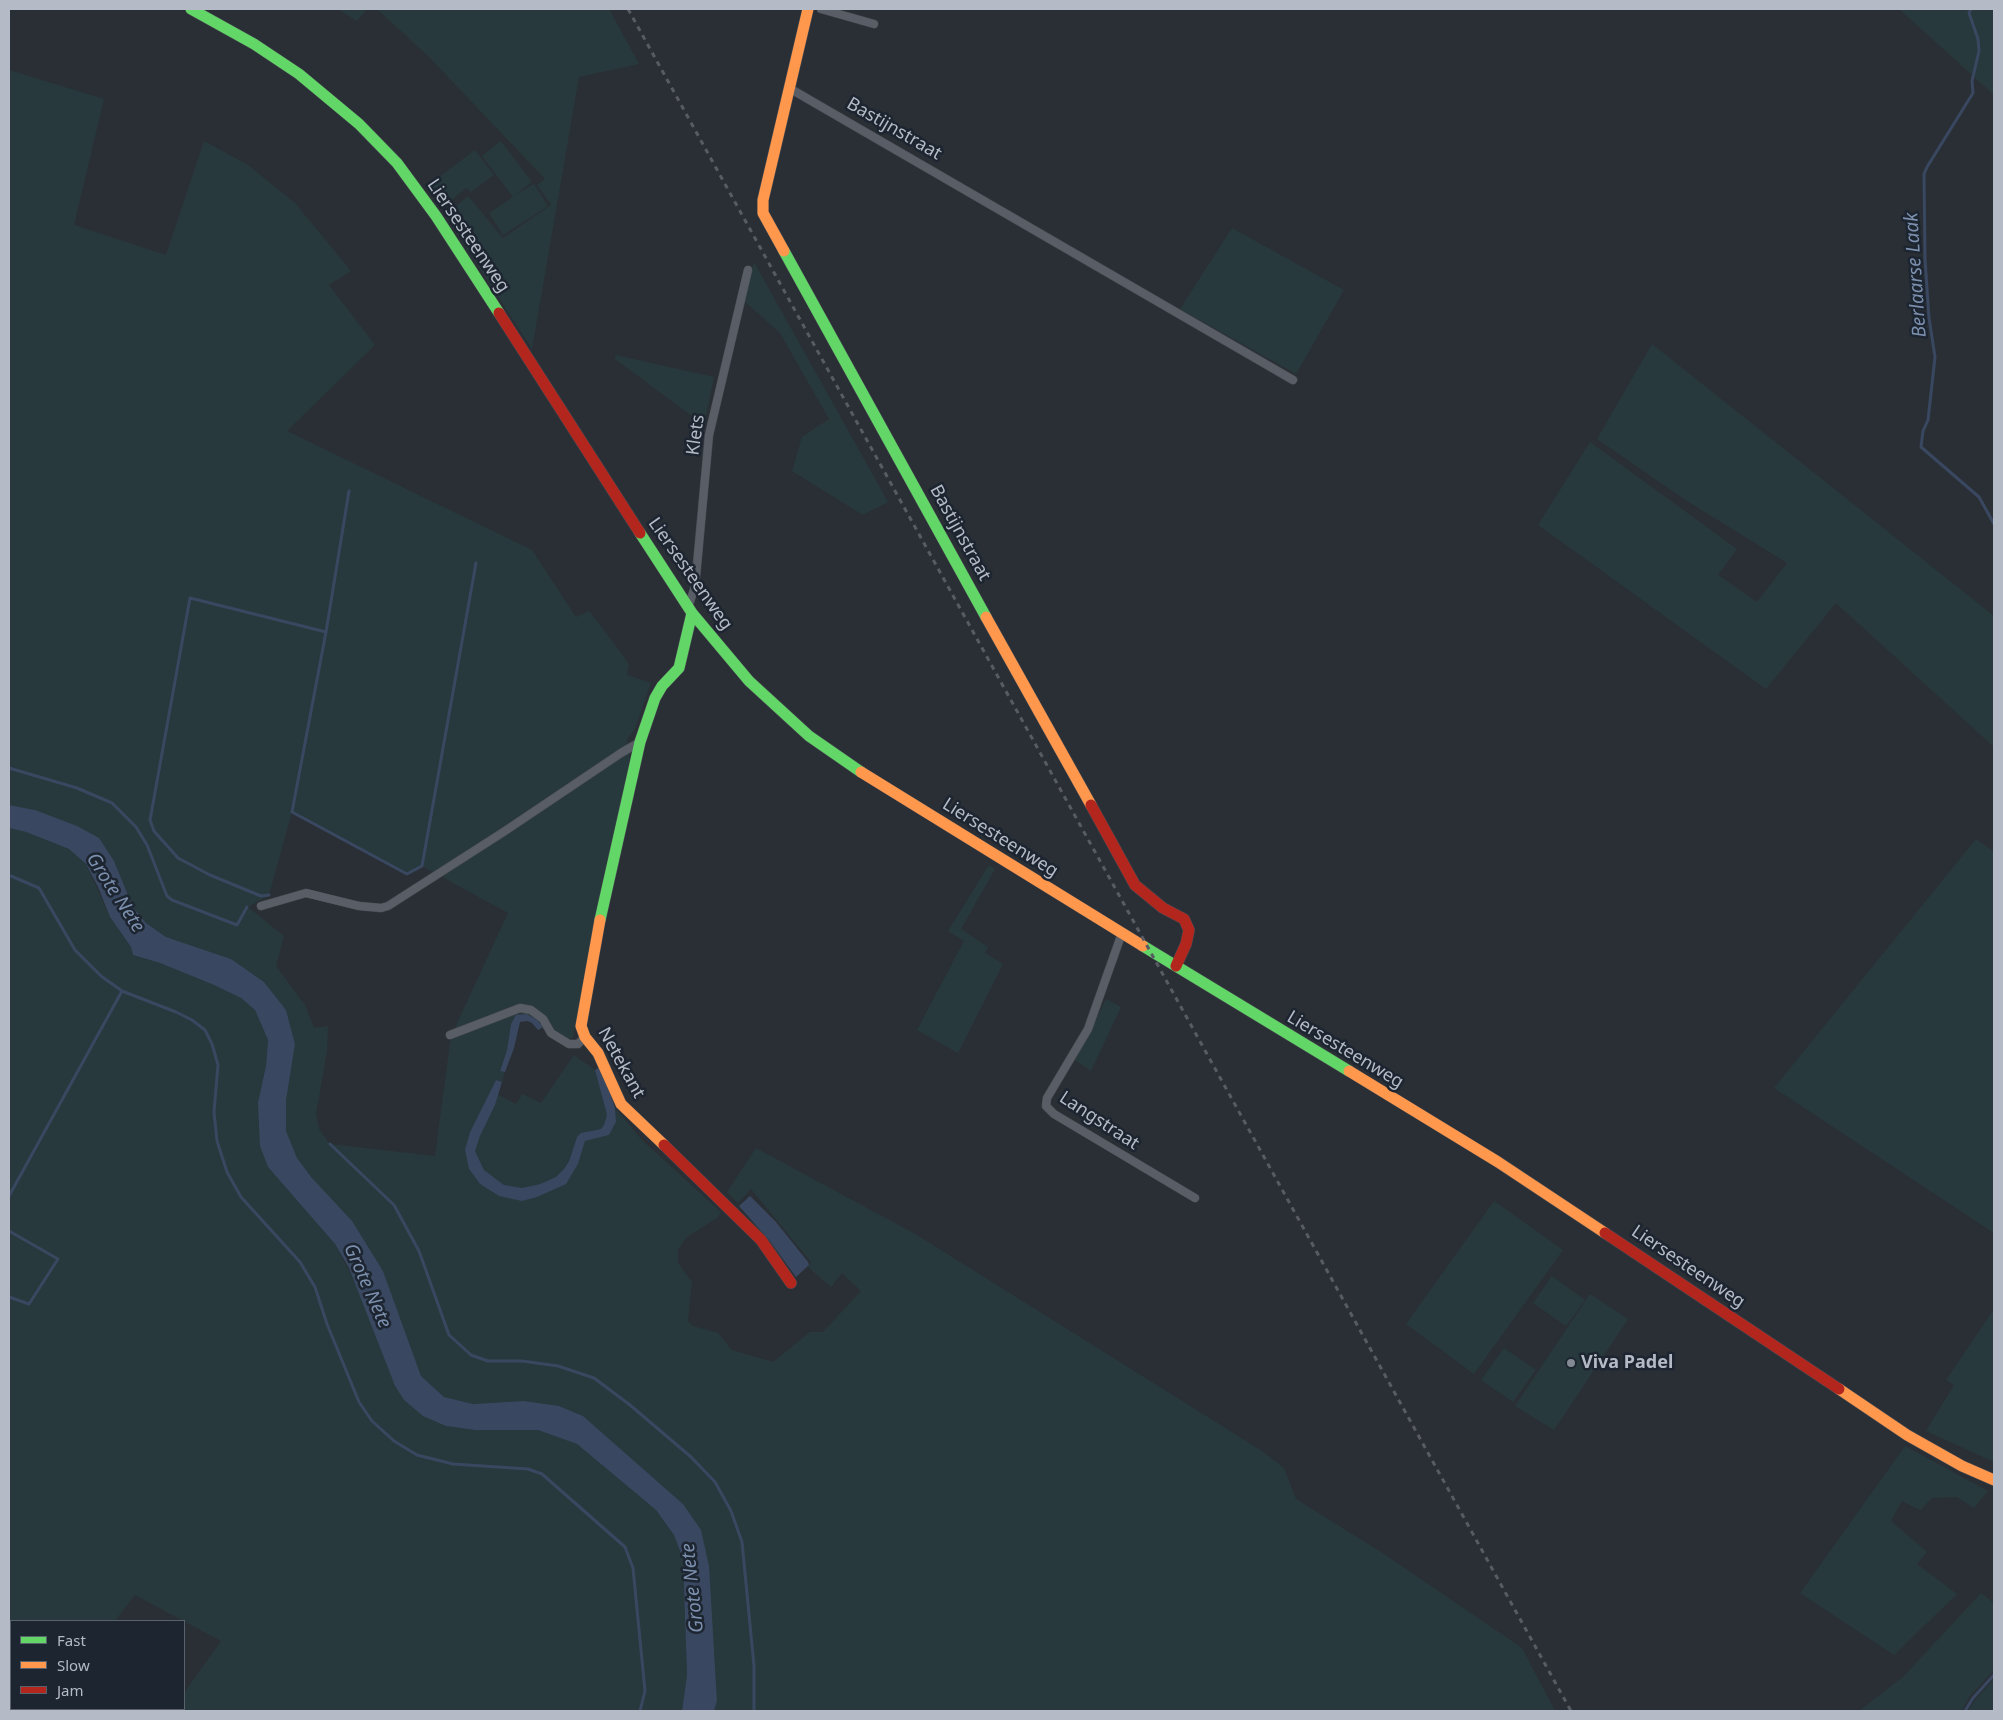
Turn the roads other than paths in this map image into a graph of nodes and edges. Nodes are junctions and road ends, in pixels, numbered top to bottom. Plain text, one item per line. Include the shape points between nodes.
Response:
1 (191, 9) edge
2 (808, 9) edge
3 (821, 9) edge
4 (874, 24) dead end
5 (789, 88) junction
6 (748, 270) dead end
7 (1293, 380) dead end
8 (690, 610) junction
9 (640, 742) junction
10 (261, 906) dead end
11 (1122, 933) junction
12 (1176, 966) junction
13 (450, 1035) dead end
14 (585, 1037) junction
15 (1195, 1198) dead end
16 (791, 1283) dead end
17 (1994, 1480) edge

1 - 8 street, Liersesteenweg via 299,74 359,124 397,163 436,216
2 - 5 street, Bastijnstraat
3 - 4 street
5 - 7 street, Bastijnstraat
5 - 12 street, Bastijnstraat via 763,200 763,213 1135,885 1163,908 1184,919 1189,930
6 - 8 street, Klets via 709,435 695,588
8 - 9 street, Netekant via 679,668 655,698
8 - 11 street, Liersesteenweg via 749,681 809,736 873,780
9 - 10 street via 401,900 381,908 306,893
9 - 14 street, Netekant via 593,948 581,1026
11 - 12 street, Liersesteenweg
11 - 15 street, Langstraat via 1088,1029 1047,1098 1046,1106 1054,1114
12 - 17 street, Liersesteenweg via 1498,1162 1907,1436
13 - 14 street via 520,1008 531,1010 551,1033 569,1044 578,1044
14 - 16 street, Netekant via 598,1053 621,1104 744,1222

